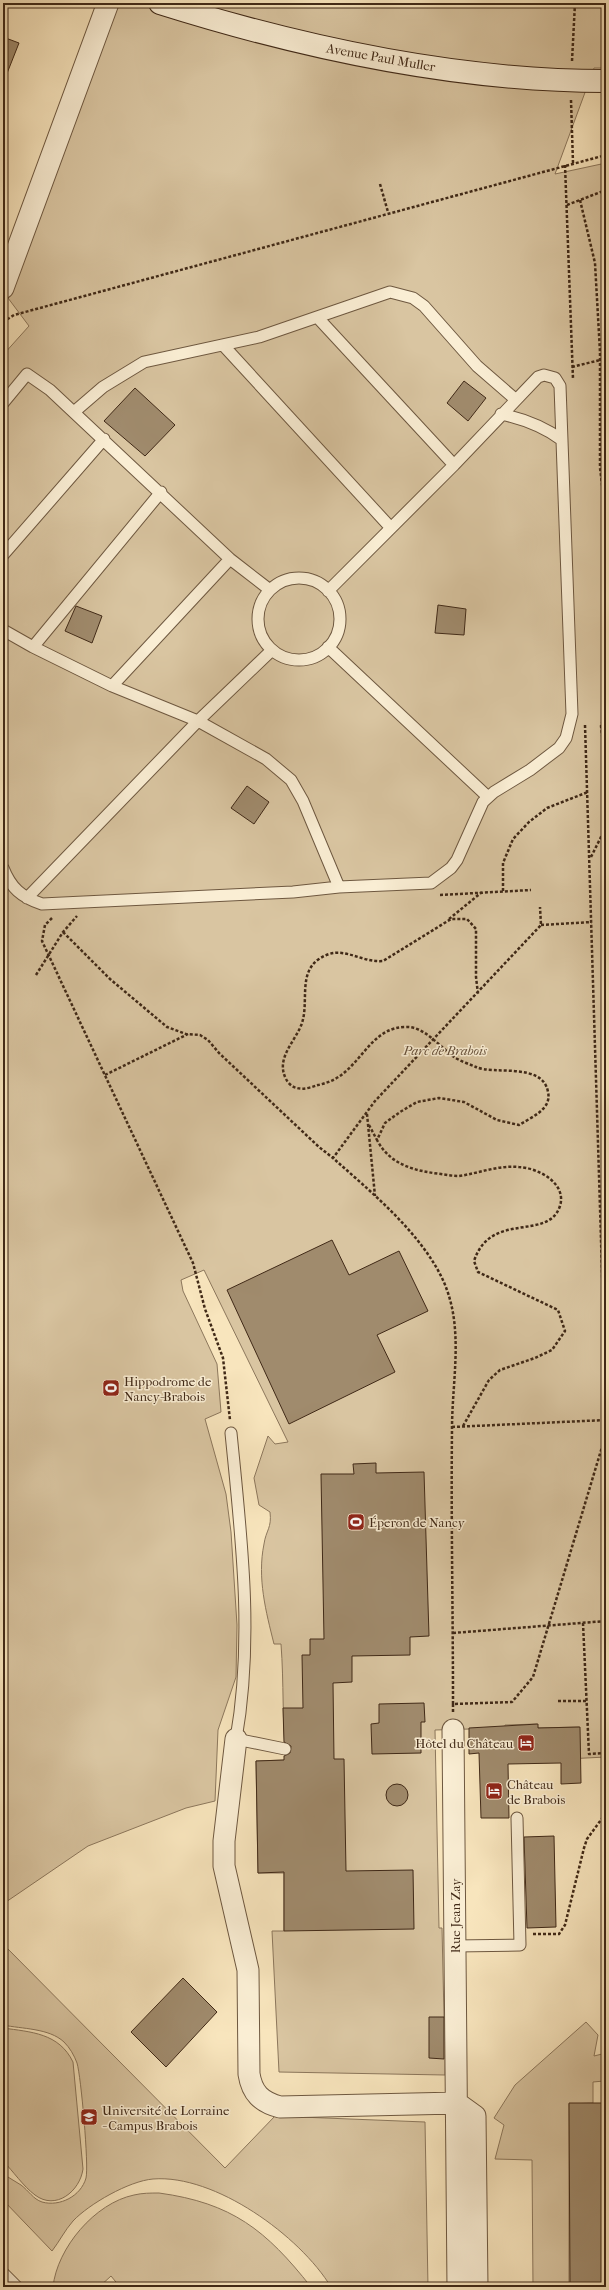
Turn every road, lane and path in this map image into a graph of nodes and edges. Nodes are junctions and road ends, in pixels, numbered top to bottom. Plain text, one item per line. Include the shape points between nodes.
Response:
1 (108, 3) edge
2 (160, 3) edge
3 (575, 3) edge
4 (571, 74) junction
5 (606, 81) edge
6 (606, 155) edge
7 (573, 163) junction
8 (380, 184) dead end
9 (606, 190) edge
10 (580, 200) junction
11 (567, 205) dead end
12 (388, 212) junction
13 (3, 288) edge
14 (318, 318) junction
15 (3, 322) edge
16 (223, 345) junction
17 (600, 360) junction
18 (572, 367) dead end
19 (515, 399) junction
20 (3, 403) edge
21 (74, 412) junction
22 (501, 414) junction
23 (104, 439) junction
24 (562, 440) junction
25 (454, 465) junction
26 (161, 492) junction
27 (606, 517) edge
28 (391, 528) junction
29 (3, 555) edge
30 (230, 559) junction
31 (270, 590) junction
32 (328, 591) junction
33 (3, 630) edge
34 (33, 647) junction
35 (328, 648) junction
36 (272, 650) junction
37 (112, 686) junction
38 (606, 711) edge
39 (198, 721) junction
40 (606, 769) edge
41 (588, 792) dead end
42 (488, 797) junction
43 (606, 827) edge
44 (590, 859) dead end
45 (3, 868) edge
46 (338, 887) junction
47 (531, 890) dead end
48 (503, 891) junction
49 (482, 892) junction
50 (434, 895) dead end
51 (27, 898) junction
52 (540, 907) dead end
53 (85, 915) dead end
54 (72, 916) dead end
55 (78, 916) junction
56 (54, 917) dead end
57 (592, 922) dead end
58 (444, 923) junction
59 (541, 925) junction
60 (63, 932) junction
61 (593, 950) dead end
62 (48, 955) junction
63 (36, 975) dead end
64 (478, 994) junction
65 (189, 1034) junction
66 (433, 1039) junction
67 (105, 1075) junction
68 (367, 1113) junction
69 (368, 1123) junction
70 (377, 1140) junction
71 (333, 1158) junction
72 (376, 1196) junction
73 (606, 1401) edge
74 (606, 1420) edge
75 (463, 1426) junction
76 (606, 1426) edge
77 (452, 1427) junction
78 (231, 1433) joint
79 (606, 1621) edge
80 (583, 1623) junction
81 (548, 1625) junction
82 (453, 1633) junction
83 (586, 1700) junction
84 (558, 1701) dead end
85 (453, 1704) junction
86 (454, 1730) joint
87 (236, 1739) junction
88 (285, 1748) dead end
89 (606, 1753) edge
90 (606, 1813) edge
91 (517, 1818) dead end
92 (519, 1934) junction
93 (455, 1946) junction
94 (457, 2103) junction
95 (3, 2272) edge
96 (17, 2287) edge
97 (458, 2287) edge
98 (477, 2287) edge

1 - 13 street
2 - 4 main road, Avenue Paul Muller via 257,31 334,49 417,64 496,74
3 - 4 path
4 - 5 main road, Avenue Paul Muller
4 - 7 path
6 - 7 path
7 - 12 path
8 - 12 path
9 - 10 path
10 - 11 path
10 - 17 path via 595,263
12 - 15 path via 14,315
14 - 16 lane via 259,337
14 - 19 lane via 390,292 413,298 424,306 477,366
14 - 25 lane
16 - 21 lane via 144,362 103,387
16 - 28 lane
17 - 18 path
17 - 27 path via 600,468
19 - 22 lane
19 - 24 lane via 538,377 544,375 555,378 560,386
20 - 21 lane via 27,374 50,390
21 - 23 lane
22 - 24 lane via 548,430
22 - 25 lane
23 - 26 lane
23 - 29 lane
24 - 42 lane via 572,714 570,730 559,748 548,758
25 - 28 lane
26 - 30 lane
26 - 34 lane
28 - 32 lane
30 - 31 lane
30 - 37 lane
31 - 32 lane via 278,583 299,578 310,580
31 - 36 lane via 261,604 258,620 262,636
32 - 35 lane via 339,613 339,625
33 - 34 lane
34 - 37 lane
35 - 36 lane via 318,655 300,659 282,656
35 - 42 lane
36 - 39 lane
37 - 39 lane
38 - 40 path via 601,726
39 - 46 lane via 266,759 291,780 303,801
39 - 51 lane
41 - 48 path via 547,808 513,839 503,862
42 - 46 lane via 483,802 457,860 437,879 431,882
43 - 44 path
45 - 51 lane via 9,883
46 - 51 lane via 293,892 42,904
47 - 48 path
48 - 49 path
49 - 50 path
49 - 58 path
52 - 59 path
53 - 55 path
54 - 55 path
55 - 60 path
56 - 62 path via 45,925 42,941
57 - 59 path
58 - 64 path via 451,919 467,919 476,929
58 - 66 path via 383,961 375,962 334,952 312,964 307,977 302,1024 282,1063 292,1086 298,1089 310,1088 339,1077 377,1037 385,1032 405,1027 414,1028
59 - 64 path
60 - 62 path
60 - 65 path via 110,980 167,1027
61 - 73 path
62 - 63 path
62 - 67 path
64 - 66 path
65 - 67 path
65 - 71 path via 200,1035 208,1040
66 - 68 path via 375,1101
66 - 70 path via 455,1058 478,1068 522,1072 542,1080 548,1089 549,1098 542,1111 519,1125 497,1120 464,1102 439,1098 417,1102 400,1112 384,1123
67 - 78 path via 193,1262 205,1309 223,1358
68 - 69 path
68 - 71 path
69 - 70 path
69 - 72 path
70 - 75 path via 390,1157 406,1168 458,1176 498,1167 521,1167 541,1172 553,1180 561,1194 560,1206 553,1216 534,1226 508,1229 493,1235 483,1243 474,1261 478,1272 558,1310 565,1331 552,1350 500,1370 488,1380
71 - 72 path
72 - 77 path via 427,1251 454,1311 456,1331
74 - 75 path
75 - 77 path
76 - 81 path via 605,1437
77 - 82 path
78 - 87 lane via 244,1564 246,1629 243,1700
79 - 80 path
80 - 81 path
80 - 83 path
81 - 82 path
81 - 85 path via 533,1677 512,1702
82 - 85 path
83 - 84 path
83 - 89 path via 589,1754
85 - 86 path
86 - 93 street, Rue Jean Zay
87 - 88 lane
87 - 94 street via 224,1841 224,1866 248,1970 251,2087 264,2102 280,2107
90 - 92 path via 587,1839 565,1925 559,1934
91 - 92 lane
92 - 93 lane via 520,1945
93 - 94 street, Rue Jean Zay
94 - 97 street, Rue Jean Zay
94 - 98 street via 475,2116
95 - 96 lane

